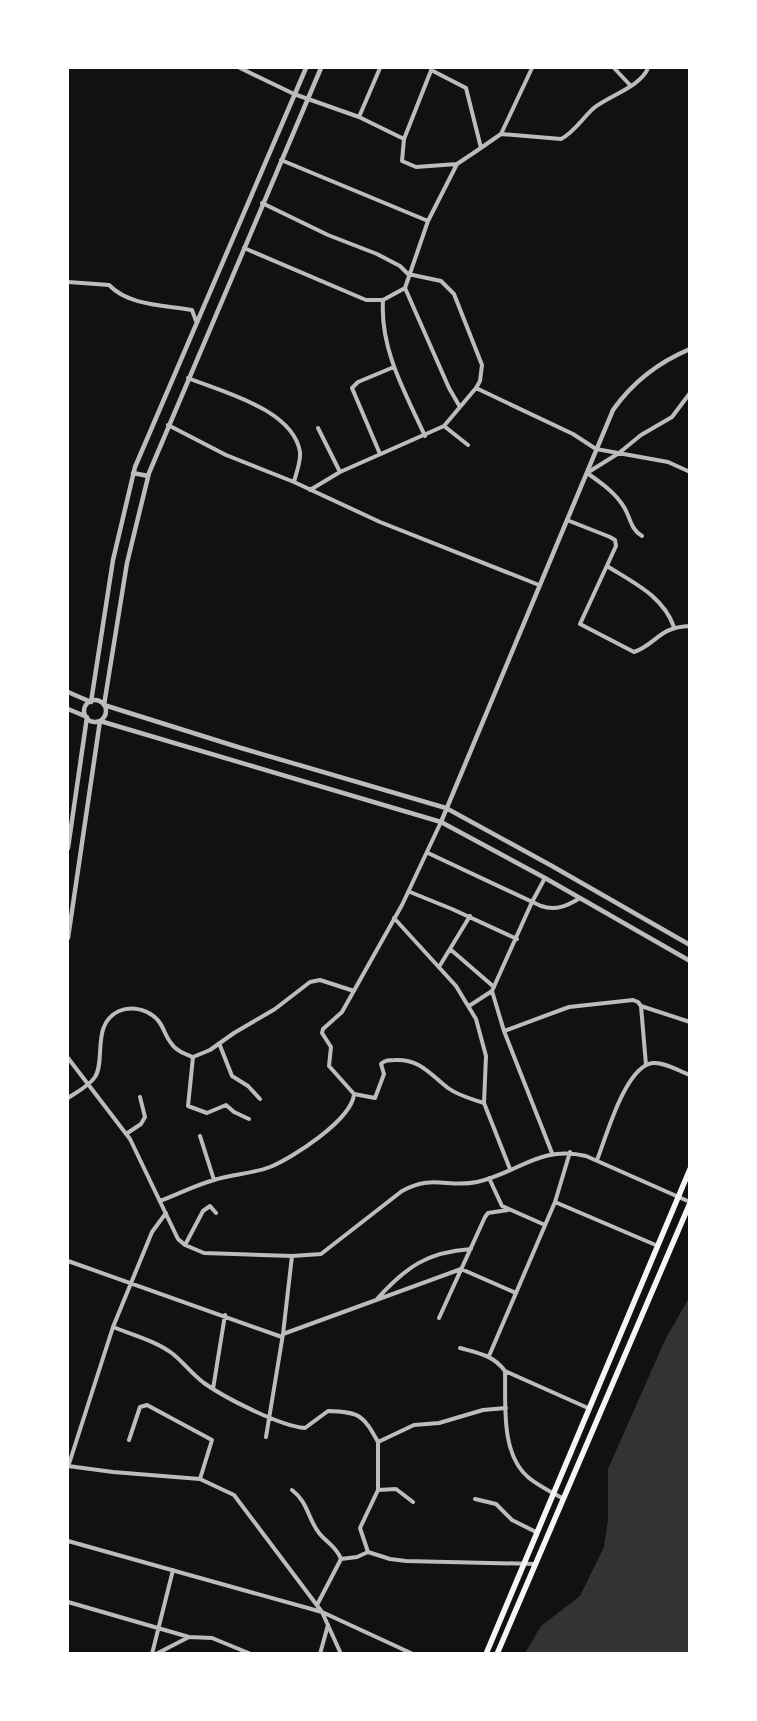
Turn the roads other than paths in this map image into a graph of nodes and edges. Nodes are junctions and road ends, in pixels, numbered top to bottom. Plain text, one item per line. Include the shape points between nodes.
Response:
1 (240, 68) edge
2 (306, 68) edge
3 (321, 68) edge
4 (380, 68) edge
5 (532, 68) edge
6 (614, 68) edge
7 (648, 68) edge
8 (432, 69) edge
9 (630, 85) junction
10 (294, 94) junction
11 (307, 99) junction
12 (359, 117) junction
13 (500, 134) junction
14 (404, 139) junction
15 (481, 148) junction
16 (281, 160) junction
17 (457, 164) junction
18 (262, 203) junction
19 (428, 221) junction
20 (244, 247) junction
21 (408, 274) junction
22 (68, 282) edge
23 (405, 288) junction
24 (384, 300) junction
25 (196, 321) junction
26 (690, 349) edge
27 (394, 367) junction
28 (188, 378) junction
29 (476, 388) junction
30 (690, 393) edge
31 (460, 407) junction
32 (168, 425) junction
33 (444, 426) junction
34 (318, 428) dead end
35 (426, 436) junction
36 (468, 445) dead end
37 (596, 449) junction
38 (619, 453) junction
39 (380, 454) junction
40 (340, 472) junction
41 (690, 472) edge
42 (134, 473) junction
43 (587, 473) junction
44 (148, 476) junction
45 (294, 482) junction
46 (310, 490) junction
47 (567, 520) junction
48 (642, 536) dead end
49 (607, 566) junction
50 (539, 585) junction
51 (690, 626) edge
52 (674, 627) junction
53 (68, 692) edge
54 (91, 702) junction
55 (104, 705) junction
56 (68, 709) edge
57 (87, 717) junction
58 (100, 721) junction
59 (446, 808) junction
60 (441, 822) junction
61 (68, 848) edge
62 (428, 853) junction
63 (545, 878) junction
64 (410, 892) junction
65 (580, 898) junction
66 (532, 902) junction
67 (470, 916) junction
68 (394, 918) junction
69 (68, 938) edge
70 (517, 938) junction
71 (690, 944) edge
72 (450, 949) junction
73 (690, 961) edge
74 (439, 967) junction
75 (493, 989) junction
76 (354, 991) junction
77 (469, 1006) junction
78 (640, 1006) junction
79 (690, 1022) edge
80 (504, 1031) junction
81 (219, 1043) junction
82 (194, 1056) junction
83 (68, 1058) edge
84 (646, 1065) junction
85 (690, 1075) edge
86 (87, 1086) junction
87 (354, 1094) junction
88 (140, 1097) dead end
89 (68, 1098) edge
90 (260, 1099) dead end
91 (484, 1103) junction
92 (249, 1119) dead end
93 (126, 1134) junction
94 (200, 1136) dead end
95 (570, 1152) junction
96 (552, 1153) junction
97 (597, 1160) junction
98 (510, 1169) junction
99 (690, 1170) edge
100 (489, 1178) junction
101 (214, 1180) junction
102 (678, 1197) junction
103 (160, 1201) junction
104 (555, 1202) junction
105 (690, 1202) edge
106 (508, 1210) junction
107 (166, 1213) junction
108 (216, 1213) dead end
109 (546, 1225) junction
110 (185, 1245) junction
111 (658, 1246) junction
112 (470, 1249) junction
113 (292, 1256) junction
114 (68, 1262) edge
115 (461, 1269) junction
116 (132, 1283) junction
117 (516, 1293) junction
118 (375, 1300) junction
119 (225, 1316) junction
120 (439, 1318) dead end
121 (114, 1327) junction
122 (282, 1335) junction
123 (460, 1348) dead end
124 (489, 1356) junction
125 (505, 1371) junction
126 (213, 1388) junction
127 (506, 1408) junction
128 (588, 1408) junction
129 (268, 1416) junction
130 (266, 1437) dead end
131 (129, 1440) dead end
132 (378, 1442) junction
133 (68, 1466) edge
134 (200, 1479) junction
135 (292, 1490) dead end
136 (378, 1490) junction
137 (552, 1493) junction
138 (562, 1498) junction
139 (475, 1499) dead end
140 (413, 1502) dead end
141 (536, 1532) junction
142 (68, 1541) edge
143 (368, 1552) junction
144 (341, 1559) junction
145 (523, 1563) junction
146 (535, 1564) junction
147 (173, 1570) junction
148 (68, 1602) edge
149 (317, 1605) junction
150 (322, 1612) junction
151 (328, 1625) junction
152 (159, 1628) junction
153 (189, 1637) junction
154 (152, 1654) edge
155 (156, 1654) edge
156 (251, 1654) edge
157 (320, 1654) edge
158 (341, 1654) edge
159 (413, 1654) edge
160 (486, 1654) edge
161 (497, 1654) edge

1 - 10 street
2 - 10 street
3 - 11 street
4 - 12 street
5 - 13 street
6 - 9 street
7 - 9 street
8 - 14 street
8 - 15 street via 466,88
9 - 13 street via 595,107 568,136 561,139
10 - 11 street
10 - 25 street
11 - 12 street
11 - 16 street
12 - 14 street
13 - 15 street
14 - 17 street via 401,157 406,165
15 - 17 street
16 - 18 street
16 - 19 street
17 - 19 street
18 - 20 street
18 - 21 street via 377,254
19 - 21 street
20 - 24 street via 366,300
20 - 28 street
21 - 23 street
21 - 29 street via 441,281 454,294 482,365
22 - 25 street via 109,285 116,293 136,301 192,310
23 - 24 street
23 - 31 street
24 - 27 street via 385,334
25 - 42 street
26 - 37 street via 652,370 627,393 613,410
27 - 35 street
27 - 39 street via 358,382 352,388
28 - 32 street
28 - 45 street via 261,408 283,422 300,451
29 - 31 street
29 - 37 street via 573,434
30 - 38 street via 672,417 640,435
31 - 33 street
32 - 44 street
32 - 45 street via 226,454
33 - 35 street
33 - 36 street
34 - 40 street
35 - 39 street
37 - 38 street
37 - 43 street
38 - 41 street via 668,462
38 - 43 street
39 - 40 street
40 - 46 street
42 - 44 street
42 - 54 street via 113,560
43 - 47 street
43 - 48 street via 618,499 632,527
44 - 55 street via 127,563
45 - 46 street
46 - 50 street via 380,522
47 - 49 street via 615,540 616,546
47 - 50 street
49 - 52 street via 659,602 670,615
49 - 52 street via 580,624 634,652
50 - 59 street
51 - 52 street
53 - 54 street
54 - 55 street via 98,701
54 - 57 street via 85,710
55 - 58 street via 106,714
55 - 59 street
56 - 57 street
57 - 58 street
57 - 61 street
58 - 60 street
58 - 69 street
59 - 60 street
59 - 71 street
60 - 62 street
60 - 63 street
62 - 64 street
62 - 66 street
63 - 65 street
63 - 66 street
64 - 67 street
64 - 68 street
65 - 66 street via 554,909
65 - 73 street
66 - 70 street
67 - 70 street
67 - 72 street
68 - 74 street
68 - 76 street
70 - 75 street
72 - 74 street
72 - 75 street
74 - 77 street
75 - 77 street
75 - 80 street
76 - 81 street via 320,980 310,982 275,1009
76 - 87 street via 342,1012 322,1033 331,1047 329,1066
77 - 91 street via 483,1039 486,1056
78 - 79 street
78 - 80 street via 633,1000 569,1007
78 - 84 street
80 - 96 street
81 - 82 street
81 - 90 street via 232,1076
82 - 86 street via 180,1052 171,1044 160,1022 148,1012 133,1008 118,1011 100,1038 97,1072
82 - 92 street via 188,1106 207,1113 226,1105
83 - 86 street
84 - 85 street via 663,1064
84 - 97 street via 626,1087
86 - 89 street
86 - 93 street
87 - 91 street via 375,1098 384,1074 381,1064 387,1060 398,1060 424,1066 449,1088
87 - 101 street via 343,1115 283,1162
88 - 93 street via 145,1117 141,1124
91 - 98 street
93 - 103 street via 140,1155
94 - 101 street
95 - 96 street
95 - 97 street
95 - 104 street
96 - 98 street
97 - 102 street
98 - 100 street
99 - 102 main road
100 - 106 street via 498,1201
100 - 113 street via 415,1184 329,1250 321,1254
101 - 103 street
102 - 105 street
102 - 111 main road
103 - 107 street
104 - 109 street
104 - 111 street
105 - 138 main road
106 - 109 street
106 - 112 street via 488,1213
107 - 110 street via 178,1239
107 - 116 street via 152,1232
108 - 110 street via 210,1206 203,1211
109 - 117 street
110 - 113 street via 204,1253
111 - 128 main road
112 - 115 street
112 - 118 street via 430,1256 393,1282
113 - 122 street
114 - 116 street
115 - 117 street
115 - 118 street
115 - 120 street
116 - 119 street
116 - 121 street
117 - 124 street
118 - 122 street
119 - 122 street
119 - 126 street
121 - 126 street via 174,1354 188,1370
121 - 133 street
122 - 129 street
123 - 124 street
124 - 125 street
125 - 127 street
125 - 128 street
126 - 129 street
127 - 132 street via 484,1410 439,1423 414,1425
127 - 137 street via 514,1456 529,1478
128 - 137 main road
129 - 130 street
129 - 132 street via 305,1428 328,1411 357,1415 366,1420
131 - 134 street via 140,1407 147,1405 212,1440
132 - 136 street
133 - 134 street
134 - 149 street via 234,1496
135 - 144 street via 300,1496 318,1531 335,1546
136 - 140 street via 396,1489
136 - 143 street via 360,1528
137 - 138 street
137 - 141 main road
138 - 146 main road
139 - 141 street via 496,1504 512,1520
141 - 145 main road
142 - 147 street
143 - 144 street via 357,1558
143 - 145 street via 406,1561
144 - 149 street
145 - 146 street
145 - 160 main road
146 - 161 main road
147 - 150 street
147 - 152 street
148 - 152 street
149 - 150 street
150 - 151 street
150 - 159 street
151 - 157 street
151 - 158 street
152 - 153 street
152 - 154 street
153 - 155 street
153 - 156 street via 212,1638

